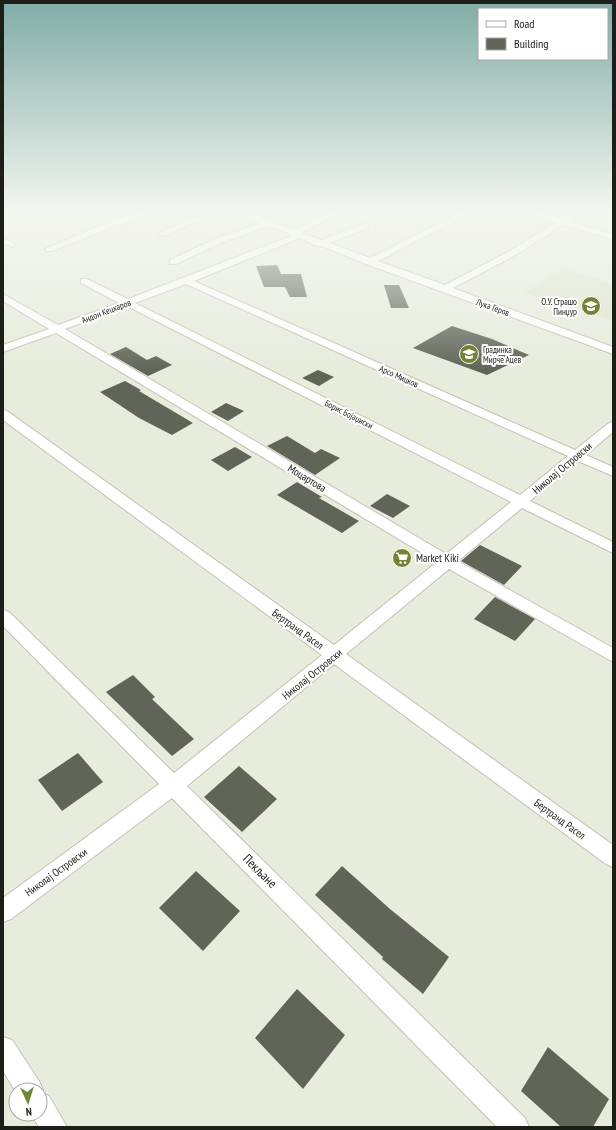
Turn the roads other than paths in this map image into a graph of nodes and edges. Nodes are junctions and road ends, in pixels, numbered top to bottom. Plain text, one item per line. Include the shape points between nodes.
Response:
1 (225, 265) edge
2 (377, 265) edge
3 (491, 265) edge
4 (84, 281) dead end
5 (186, 281) junction
6 (445, 289) junction
7 (4, 299) edge
8 (127, 303) junction
9 (57, 330) junction
10 (3, 349) edge
11 (613, 351) edge
12 (3, 414) edge
13 (613, 426) edge
14 (577, 455) junction
15 (613, 472) edge
16 (522, 501) junction
17 (613, 548) edge
18 (447, 561) junction
19 (3, 616) edge
20 (334, 656) junction
21 (613, 656) edge
22 (174, 786) junction
23 (613, 857) edge
24 (3, 911) edge
25 (3, 1049) edge
26 (25, 1082) edge
27 (48, 1118) edge
28 (54, 1127) edge
29 (516, 1127) edge

1 - 5 street, Андон Кецкаров
2 - 6 street, Лука Геров
3 - 6 street
4 - 8 street, Борис Бојаџиски
5 - 8 street, Андон Кецкаров
5 - 14 street, Арсо Мицков
6 - 11 street, Лука Геров
7 - 9 street, Моцартова
8 - 9 street, Андон Кецкаров
8 - 16 street, Борис Бојаџиски
9 - 10 street, Андон Кецкаров
9 - 18 street, Моцартова
12 - 20 street, Бертранд Расел
13 - 14 street, Николај Островски
14 - 15 street, Арсо Мицков
14 - 16 street, Николај Островски
16 - 17 street, Борис Бојаџиски
16 - 18 street, Николај Островски
18 - 20 street, Николај Островски
18 - 21 street, Моцартова
19 - 22 street, Пекљане
20 - 22 street, Николај Островски
20 - 23 street, Бертранд Расел
22 - 24 street, Николај Островски
22 - 29 street, Пекљане
25 - 26 street
27 - 28 street

